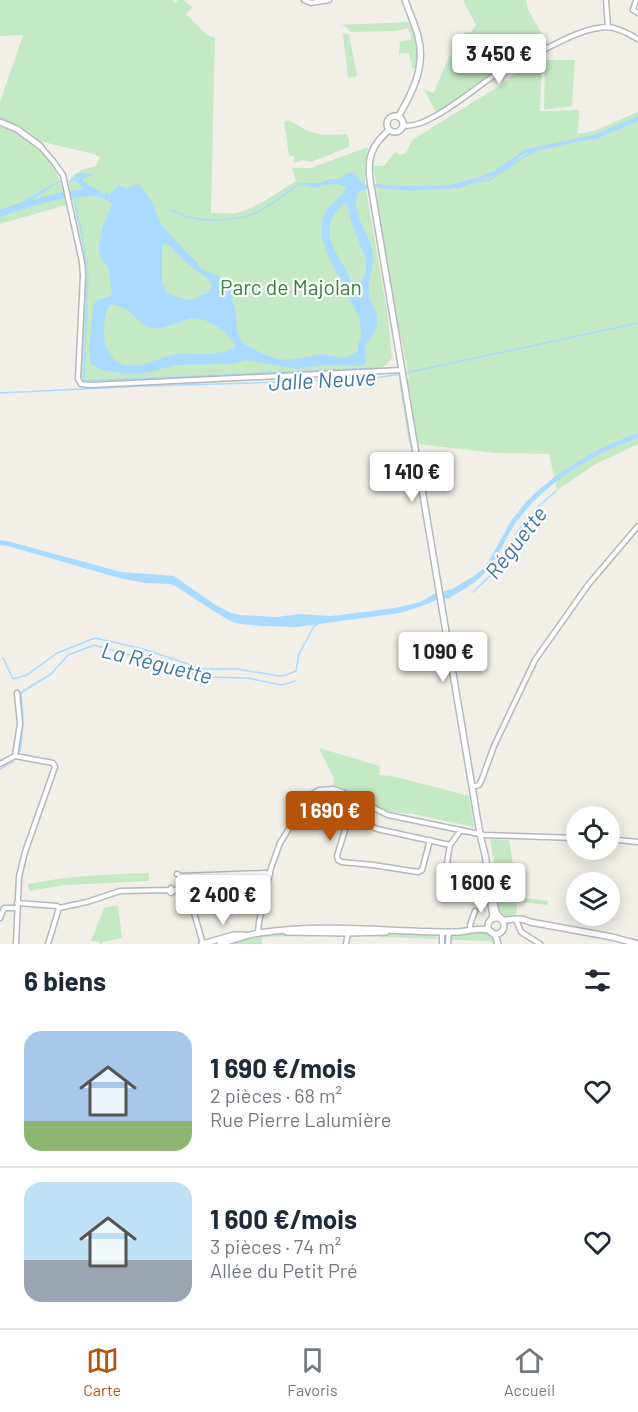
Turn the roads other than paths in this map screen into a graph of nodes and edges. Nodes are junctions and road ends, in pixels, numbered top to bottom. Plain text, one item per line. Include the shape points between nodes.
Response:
1 (304, 0) edge
2 (329, 0) edge
3 (405, 0) edge
4 (606, 0) edge
5 (636, 0) edge
6 (638, 13) edge
7 (608, 27) junction
8 (638, 39) edge
9 (398, 117) junction
10 (0, 123) edge
11 (403, 125) junction
12 (389, 130) junction
13 (40, 146) joint
14 (402, 370) junction
15 (638, 526) edge
16 (17, 693) dead end
17 (15, 756) junction
18 (0, 764) edge
19 (472, 787) junction
20 (461, 830) junction
21 (480, 834) junction
22 (566, 838) edge
23 (430, 840) junction
24 (620, 840) edge
25 (638, 842) edge
26 (450, 845) junction
27 (177, 874) dead end
28 (270, 874) junction
29 (461, 876) dead end
30 (462, 887) dead end
31 (491, 894) junction
32 (17, 906) junction
33 (59, 908) junction
34 (475, 911) dead end
35 (0, 918) edge
36 (501, 919) junction
37 (490, 922) junction
38 (517, 922) junction
39 (530, 922) junction
40 (478, 930) junction
41 (503, 930) junction
42 (348, 931) junction
43 (445, 932) junction
44 (470, 932) junction
45 (492, 932) junction
46 (258, 933) junction
47 (249, 935) junction
48 (16, 944) edge
49 (48, 944) edge
50 (203, 944) edge
51 (220, 944) edge
52 (346, 944) edge
53 (442, 944) edge
54 (448, 944) edge
55 (500, 944) edge
56 (540, 944) edge
57 (638, 944) edge

1 - 2 street
3 - 9 main road via 421,56 416,81
4 - 7 street
5 - 6 street via 633,10
7 - 8 street
7 - 11 street via 566,39 498,73 436,115 412,126
9 - 11 main road
9 - 12 main road via 388,120
10 - 13 main road via 17,129
11 - 12 main road via 396,132
12 - 14 main road via 374,147 370,180
13 - 14 street via 64,181 80,251 83,275 78,379 82,385
14 - 19 main road
15 - 19 street via 588,585 535,660 482,779
16 - 17 street via 20,723
17 - 18 street
17 - 32 street via 53,763 55,767 25,852
19 - 21 main road
20 - 21 street
20 - 26 street
20 - 28 street via 388,815 342,792 319,790 309,796 280,843
21 - 22 street
21 - 31 main road
23 - 23 street via 377,829 352,816 337,856 342,862 418,872 422,870
23 - 26 street
24 - 25 street
26 - 29 street via 447,862
27 - 28 street
28 - 46 street
30 - 31 street via 464,891
31 - 36 main road
31 - 37 main road
32 - 33 street
32 - 35 street via 4,908
32 - 48 street
33 - 49 street
33 - 50 street via 120,891 185,890
34 - 44 street
36 - 37 main road
36 - 39 main road
36 - 41 main road
37 - 40 main road
37 - 45 main road
38 - 39 main road
38 - 41 main road
38 - 56 street via 521,932
39 - 57 main road
40 - 44 main road
40 - 45 main road
41 - 45 main road
41 - 55 main road
42 - 43 main road
42 - 46 main road
42 - 52 street
43 - 44 main road
43 - 53 street
43 - 54 street
45 - 55 main road
46 - 47 main road
47 - 50 main road
47 - 51 main road

